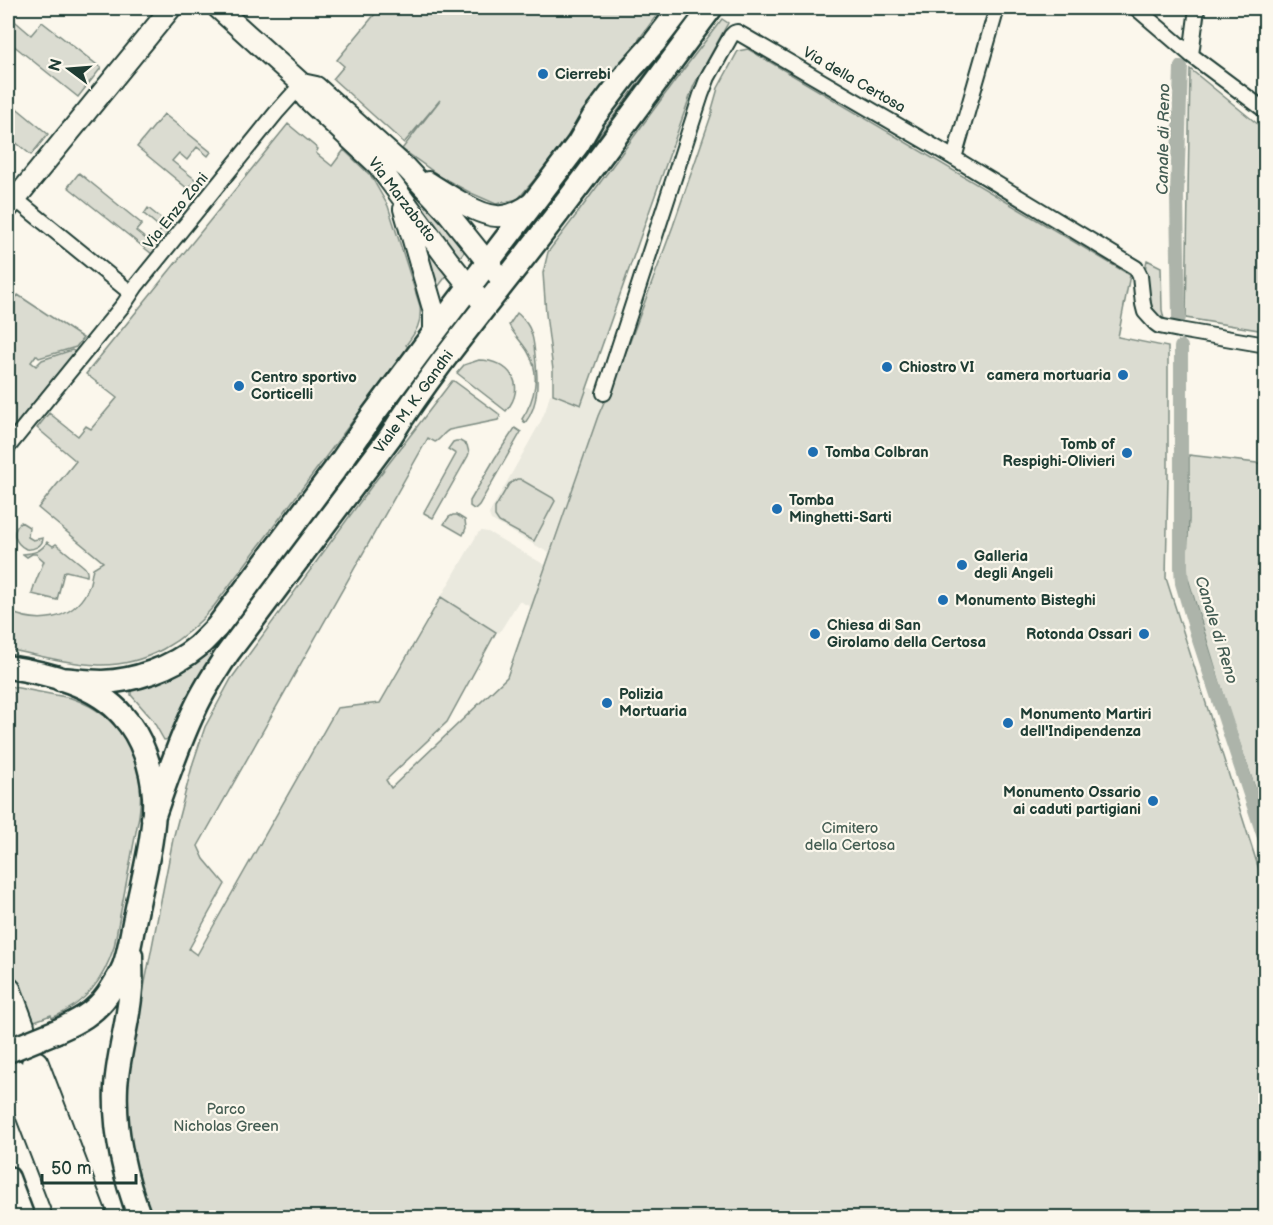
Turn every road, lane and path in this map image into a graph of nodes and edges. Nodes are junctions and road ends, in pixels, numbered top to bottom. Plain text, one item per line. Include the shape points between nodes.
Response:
1 (171, 8) edge
2 (218, 8) edge
3 (681, 8) edge
4 (711, 8) edge
5 (997, 8) edge
6 (1136, 8) edge
7 (1197, 8) edge
8 (1191, 55) junction
9 (302, 84) junction
10 (1266, 111) edge
11 (954, 158) junction
12 (406, 168) junction
13 (399, 192) junction
14 (10, 200) edge
15 (535, 201) junction
16 (496, 273) junction
17 (131, 293) junction
18 (476, 296) junction
19 (431, 337) junction
20 (1266, 345) edge
21 (604, 393) dead end
22 (8, 447) edge
23 (8, 667) edge
24 (60, 679) junction
25 (153, 818) junction
26 (131, 939) junction
27 (8, 991) edge
28 (21, 1026) dead end
29 (18, 1062) edge
30 (8, 1178) edge
31 (23, 1218) edge
32 (69, 1218) edge
33 (94, 1218) edge
34 (140, 1218) edge

1 - 14 street
2 - 9 street, Via Marzabotto
3 - 15 main road, Viale M. K. Gandhi via 593,118
4 - 16 main road, Viale M. K. Gandhi
5 - 11 street
6 - 8 street
7 - 8 street
8 - 10 street
9 - 12 street, Via Marzabotto via 316,87
9 - 13 street, Via Marzabotto via 306,98 371,158
9 - 17 street, Via Enzo Zoni
11 - 20 street, Via della Certosa via 1136,268 1145,312 1155,323
11 - 21 street, Via della Certosa via 734,33 700,95
12 - 15 street via 474,210 491,216 513,214
12 - 16 street, Via Marzabotto
13 - 18 street, Via Marzabotto
13 - 19 street via 432,302
14 - 17 street
15 - 16 main road, Viale M. K. Gandhi
16 - 18 main road, Viale M. K. Gandhi
17 - 22 street, Via Enzo Zoni
18 - 19 main road, Viale M. K. Gandhi
18 - 25 main road, Viale M. K. Gandhi via 390,437 222,662 190,719
19 - 24 main road, Viale M. K. Gandhi via 241,596 196,648 136,677 102,682
23 - 24 main road
24 - 25 main road via 100,696 129,723 144,750 150,773
25 - 26 main road
26 - 29 main road, bridge via 117,981 106,996 80,1021 57,1031
26 - 34 main road via 131,988 120,1048 116,1111 122,1160
27 - 28 highway
29 - 32 highway
29 - 33 highway
30 - 31 main road

